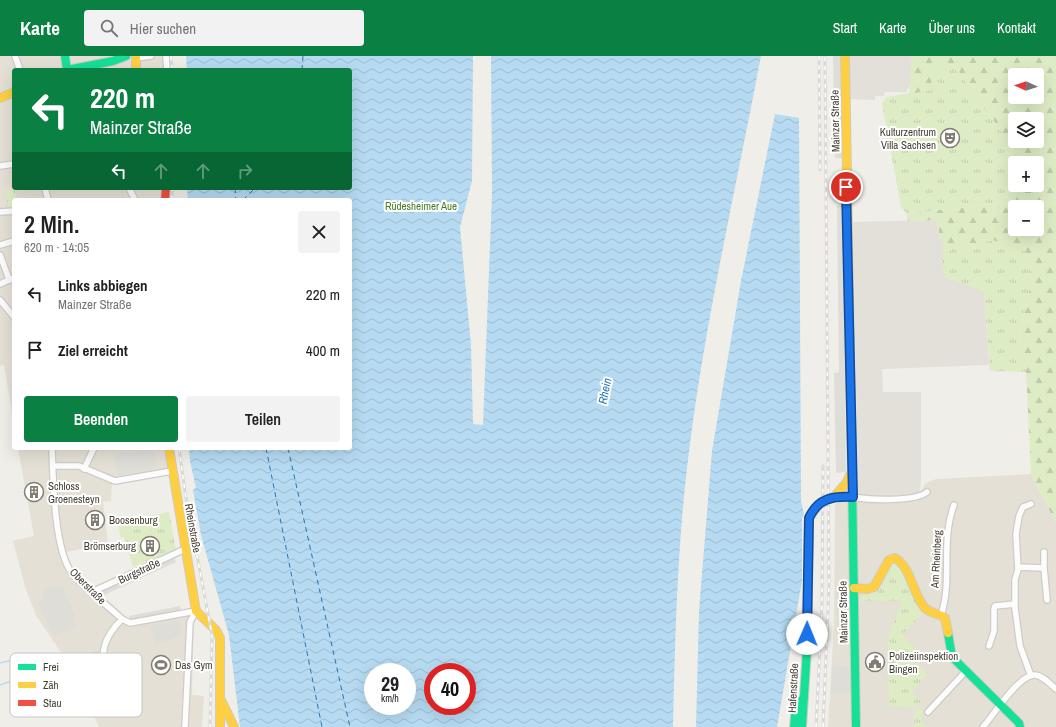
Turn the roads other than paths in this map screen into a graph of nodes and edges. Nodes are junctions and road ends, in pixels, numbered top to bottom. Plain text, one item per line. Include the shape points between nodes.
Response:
1 (15, 56) edge
2 (65, 56) edge
3 (150, 56) edge
4 (166, 56) edge
5 (845, 56) edge
6 (126, 57) edge
7 (136, 62) edge
8 (19, 68) edge
9 (67, 68) edge
10 (76, 68) edge
11 (167, 68) edge
12 (12, 93) edge
13 (0, 98) edge
14 (12, 164) edge
15 (0, 166) edge
16 (12, 211) edge
17 (0, 212) edge
18 (12, 242) edge
19 (0, 245) edge
20 (0, 255) edge
21 (11, 278) edge
22 (0, 284) edge
23 (0, 300) edge
24 (12, 313) edge
25 (52, 450) edge
26 (93, 450) edge
27 (169, 450) edge
28 (53, 466) junction
29 (84, 469) junction
30 (172, 471) junction
31 (852, 472) junction
32 (927, 492) dead end
33 (835, 496) junction
34 (853, 497) junction
35 (1031, 504) dead end
36 (954, 505) dead end
37 (185, 549) junction
38 (1044, 552) dead end
39 (1018, 568) junction
40 (1044, 568) junction
41 (854, 588) junction
42 (92, 592) junction
43 (1047, 600) dead end
44 (1015, 604) junction
45 (196, 611) junction
46 (941, 615) junction
47 (122, 619) junction
48 (989, 646) dead end
49 (103, 653) edge
50 (965, 672) junction
51 (1031, 676) junction
52 (1056, 689) edge
53 (220, 697) junction
54 (804, 698) junction
55 (1000, 706) junction
56 (928, 712) dead end
57 (185, 727) edge
58 (220, 727) edge
59 (234, 727) edge
60 (794, 727) edge
61 (802, 727) edge
62 (856, 727) edge
63 (982, 727) edge
64 (1020, 727) edge

1 - 8 street
2 - 9 main road
3 - 7 street
4 - 11 street
5 - 31 main road, Mainzer Straße
6 - 7 main road
6 - 10 main road
12 - 13 main road
14 - 15 street
16 - 17 street
18 - 19 street
20 - 21 street
21 - 22 street
23 - 24 street
25 - 28 street, Oberstraße
26 - 29 street
27 - 30 main road, Rheinstraße
28 - 29 street
28 - 42 street, Oberstraße via 54,509 65,561 71,572
29 - 30 street via 115,481
30 - 37 main road, Rheinstraße
31 - 33 main road, Hafenstraße
31 - 34 main road, Mainzer Straße
32 - 34 street via 909,498
33 - 34 main road, Hafenstraße
33 - 54 main road, Hafenstraße, bridge via 817,505 809,518
34 - 41 main road, Mainzer Straße
35 - 39 street via 1023,507 1017,526
36 - 46 street, Am Rheinberg via 946,550 945,601
37 - 42 street, Burgstraße
37 - 45 main road, Rheinstraße
38 - 40 street
39 - 40 street
39 - 44 street via 1015,579
40 - 43 street
41 - 46 main road, Am Rheinberg via 874,587 887,562 892,558 898,559 902,562 924,607
41 - 62 main road, Mainzer Straße
42 - 47 street, Oberstraße
44 - 48 street via 995,606 994,630
44 - 51 street via 1020,646
45 - 47 street via 130,624
45 - 53 main road via 220,634
45 - 57 street via 190,622
46 - 50 main road via 946,619 950,654
47 - 49 street via 107,635
50 - 55 main road
50 - 56 street
51 - 52 street via 1042,678
51 - 55 street via 1019,684
53 - 58 main road
53 - 59 main road
54 - 60 main road via 795,709
54 - 61 main road, Hafenstraße
55 - 63 street
55 - 64 main road

